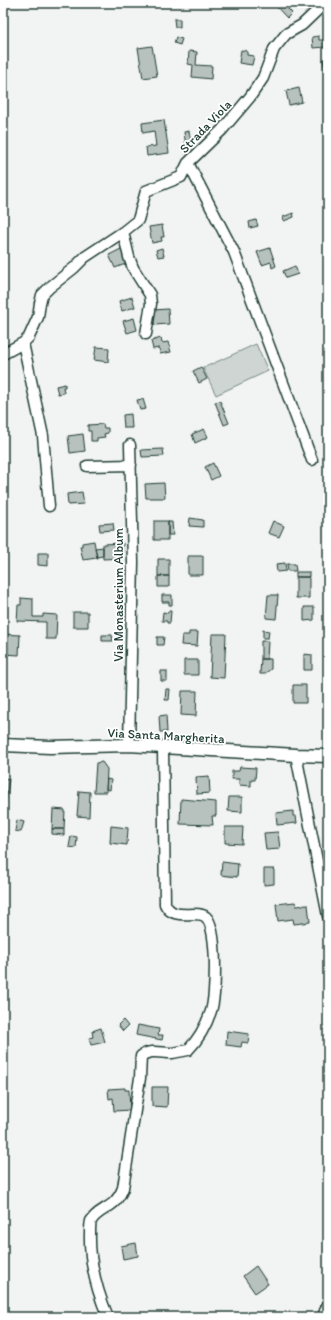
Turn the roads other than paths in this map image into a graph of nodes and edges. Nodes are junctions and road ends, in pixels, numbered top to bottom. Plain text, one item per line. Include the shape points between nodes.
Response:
1 (324, 3) edge
2 (188, 163) junction
3 (123, 232) junction
4 (146, 334) dead end
5 (23, 343) junction
6 (3, 354) edge
7 (130, 445) dead end
8 (312, 460) dead end
9 (131, 465) junction
10 (87, 466) dead end
11 (49, 506) dead end
12 (3, 745) edge
13 (129, 745) junction
14 (163, 748) junction
15 (296, 755) junction
16 (328, 756) edge
17 (325, 886) edge
18 (328, 916) edge
19 (328, 1303) edge
20 (108, 1317) edge
21 (322, 1317) edge

1 - 2 street, Strada Viola via 302,25 286,34 274,49 263,78 250,97 222,130
2 - 3 street, Strada Viola via 181,177 146,191 138,220
2 - 8 street via 234,252
3 - 4 street via 133,268 150,295
3 - 5 street, Strada Viola via 85,257 42,295 38,317 29,337
5 - 6 street, Strada Viola
5 - 11 street via 43,436
7 - 9 street, Via Monasterium Album
9 - 10 street
9 - 13 street, Via Monasterium Album via 133,562
12 - 13 street, Via Santa Margherita
13 - 14 street, Via Santa Margherita
14 - 15 street, Via Santa Margherita
14 - 20 street via 165,904 172,912 204,916 207,919 212,930 214,948 214,998 203,1032 188,1050 146,1053 141,1056 123,1188 114,1204 90,1222 92,1263 99,1294
15 - 16 street, Via Santa Margherita
15 - 17 street
17 - 18 street
19 - 21 street

